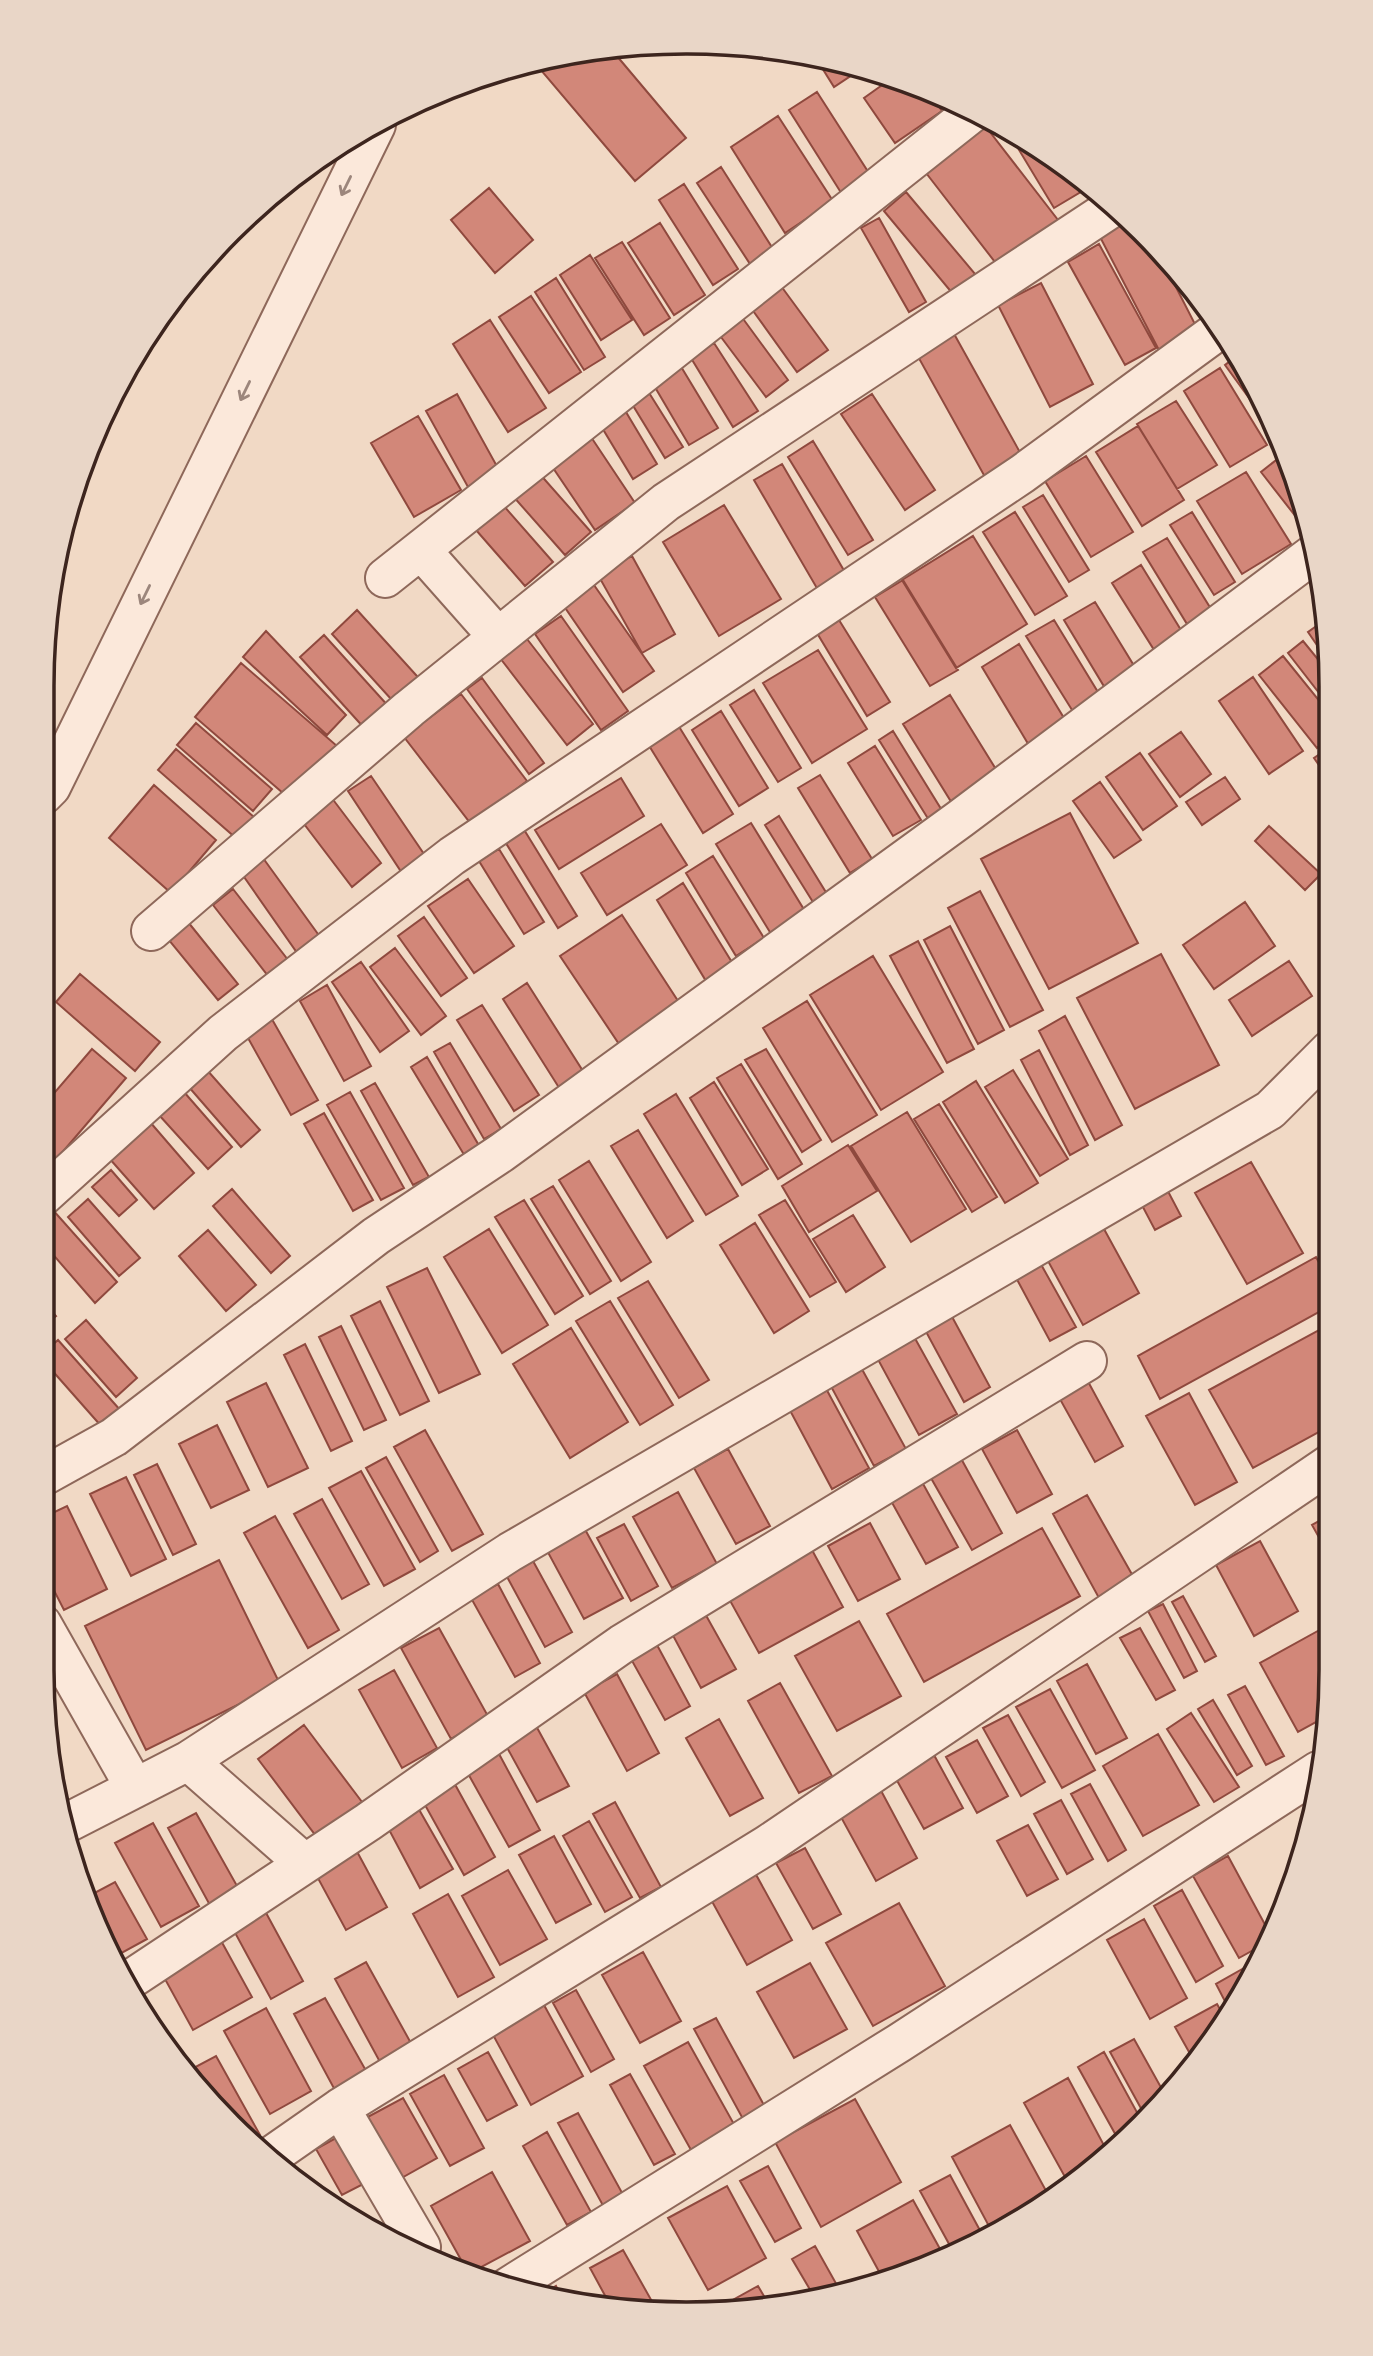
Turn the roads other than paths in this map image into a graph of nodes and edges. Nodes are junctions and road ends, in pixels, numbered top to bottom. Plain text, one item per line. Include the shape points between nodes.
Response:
1 (966, 119) edge
2 (369, 140) edge
3 (1105, 213) edge
4 (1212, 335) edge
5 (421, 550) junction
6 (1306, 559) edge
7 (386, 578) dead end
8 (498, 637) junction
9 (54, 781) edge
10 (151, 931) dead end
11 (1319, 1060) edge
12 (54, 1186) edge
13 (1087, 1361) dead end
14 (54, 1470) edge
15 (1319, 1471) edge
16 (54, 1645) edge
17 (188, 1760) junction
18 (1309, 1777) edge
19 (135, 1788) junction
20 (73, 1820) edge
21 (303, 1862) junction
22 (134, 1977) edge
23 (340, 2108) junction
24 (278, 2151) edge
25 (417, 2242) edge
26 (520, 2279) edge

1 - 5 street
2 -> 9 street
3 - 8 street via 666,502
4 - 12 street via 1022,474 452,856 223,1033
5 - 7 street
5 - 8 street
6 - 14 street via 960,819 501,1153 376,1236 114,1437
8 - 10 street
11 - 17 street via 1270,1110 510,1552
13 - 21 street via 622,1644 368,1822
15 - 23 street via 767,1845
16 - 19 street
17 - 19 street
17 - 21 street
18 - 26 street via 899,2043
19 - 20 street
21 - 22 street
23 - 24 street
23 - 25 street

